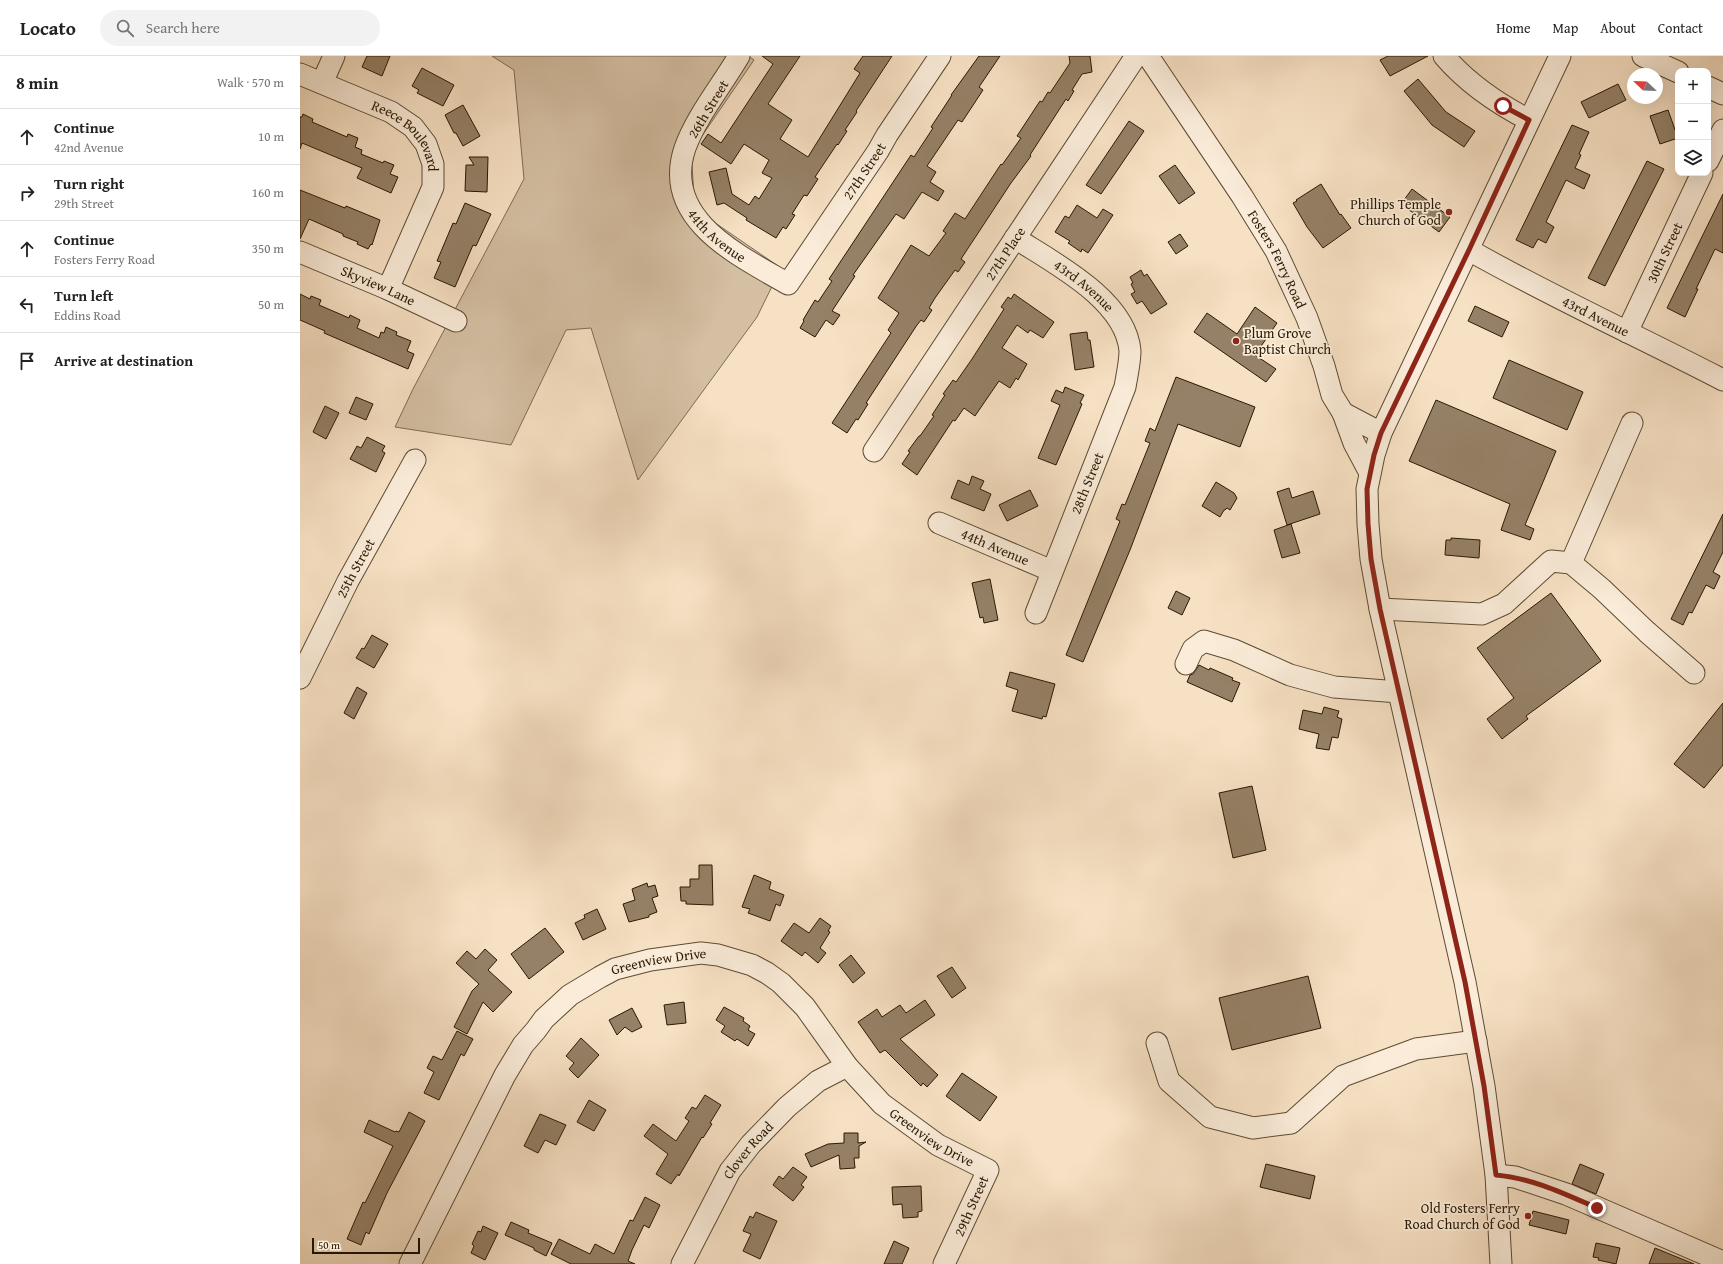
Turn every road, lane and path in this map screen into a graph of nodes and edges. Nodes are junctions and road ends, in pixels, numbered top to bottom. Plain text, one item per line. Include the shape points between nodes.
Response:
1 (334, 56) edge
2 (739, 56) edge
3 (940, 56) edge
4 (1136, 56) edge
5 (1148, 56) edge
6 (1444, 56) edge
7 (1560, 56) edge
8 (1643, 56) edge
9 (1675, 71) edge
10 (300, 74) edge
11 (322, 83) junction
12 (1711, 88) edge
13 (1723, 94) edge
14 (1529, 120) junction
15 (1723, 130) edge
16 (1711, 155) edge
17 (681, 164) joint
18 (1701, 176) edge
19 (1015, 238) junction
20 (1469, 250) junction
21 (300, 252) edge
22 (788, 284) joint
23 (388, 289) junction
24 (456, 321) dead end
25 (1627, 332) junction
26 (1130, 351) joint
27 (1723, 380) edge
28 (1343, 414) junction
29 (1632, 423) dead end
30 (1381, 433) junction
31 (874, 451) dead end
32 (414, 460) dead end
33 (1370, 473) junction
34 (939, 523) dead end
35 (1571, 563) junction
36 (1052, 571) junction
37 (1380, 609) junction
38 (1036, 613) dead end
39 (1186, 664) dead end
40 (1694, 673) dead end
41 (300, 678) edge
42 (1399, 692) junction
43 (1476, 1041) junction
44 (1157, 1043) dead end
45 (847, 1066) junction
46 (988, 1170) joint
47 (1496, 1175) junction
48 (1723, 1262) edge
49 (410, 1264) edge
50 (682, 1264) edge
51 (944, 1264) edge
52 (1501, 1264) edge

1 - 11 street
2 - 17 street, 26th Street via 693,132
3 - 22 street, 27th Street
4 - 19 street, 27th Place
5 - 28 street, Fosters Ferry Road via 1276,251 1307,318 1332,395
6 - 14 street via 1476,88
7 - 14 street
8 - 9 street
10 - 11 street, Reece Boulevard
11 - 23 street, Reece Boulevard via 391,112 413,127 426,144 433,164 433,187
12 - 13 street
14 - 20 street
15 - 16 street
17 - 22 street, 44th Avenue via 685,198 692,214 703,228 744,259
18 - 25 street, 30th Street
19 - 26 street, 43rd Avenue via 1107,302 1126,333
19 - 31 street, 27th Place
20 - 25 street, 43rd Avenue via 1518,278
20 - 30 street
21 - 23 street, Skyview Lane
23 - 24 street, Skyview Lane
25 - 27 street, 43rd Avenue
26 - 36 street, 28th Street via 1124,387
28 - 30 street
28 - 33 street, Fosters Ferry Road via 1354,443
29 - 35 street
30 - 33 street
32 - 41 street, 25th Street via 348,581
33 - 37 street via 1367,489 1368,524
34 - 36 street, 44th Avenue
35 - 37 street via 1551,561 1504,604 1482,614
35 - 40 street
36 - 38 street, 28th Street
37 - 42 street
39 - 42 street via 1193,649 1204,641 1234,650 1290,675 1334,687
42 - 43 street
43 - 44 street via 1416,1049 1343,1076 1291,1123 1253,1128 1210,1117 1169,1081
43 - 47 street
45 - 46 street, Greenview Drive via 871,1093 896,1114 938,1144
45 - 49 street, Greenview Drive via 794,994 772,976 752,965 701,952 650,960 615,969 556,1006 523,1045 505,1075
45 - 50 street, Clover Road via 813,1086 787,1107 751,1144 730,1171
46 - 51 street, 29th Street
47 - 48 street via 1515,1177 1566,1194
47 - 52 street

